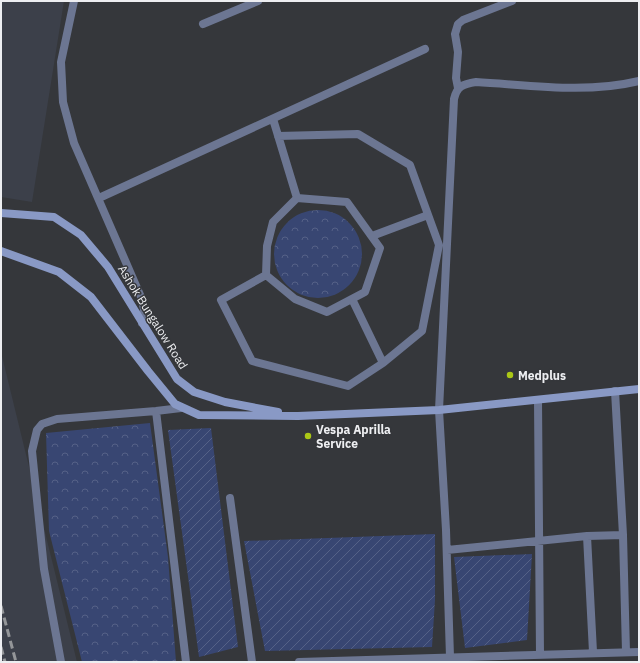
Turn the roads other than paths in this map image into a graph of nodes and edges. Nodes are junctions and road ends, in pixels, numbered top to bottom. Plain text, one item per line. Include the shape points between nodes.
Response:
1 (74, 1) edge
2 (258, 1) edge
3 (512, 1) edge
4 (203, 24) dead end
5 (425, 49) dead end
6 (639, 81) edge
7 (458, 88) junction
8 (273, 119) junction
9 (278, 136) junction
10 (99, 198) junction
11 (297, 198) junction
12 (1, 213) edge
13 (428, 215) junction
14 (372, 236) junction
15 (1, 251) edge
16 (266, 276) junction
17 (352, 299) junction
18 (142, 323) junction
19 (383, 363) junction
20 (639, 389) edge
21 (616, 391) junction
22 (538, 400) junction
23 (181, 408) junction
24 (440, 410) junction
25 (156, 412) junction
26 (298, 416) junction
27 (230, 498) dead end
28 (623, 535) junction
29 (587, 536) junction
30 (538, 541) junction
31 (447, 550) junction
32 (593, 652) junction
33 (626, 652) junction
34 (639, 652) edge
35 (540, 654) junction
36 (450, 658) junction
37 (61, 662) edge
38 (186, 662) edge
39 (252, 662) edge
40 (298, 662) edge

1 - 10 street via 61,62 63,102 74,143
2 - 4 street
3 - 7 street via 458,24 455,34
5 - 8 street
6 - 7 street via 615,87 576,88 476,82
7 - 24 street via 454,99
8 - 9 street
8 - 10 street
9 - 11 street
9 - 13 street via 358,134 410,165
10 - 18 street via 142,298
11 - 14 street via 347,202
11 - 16 street via 273,222
12 - 18 street, Ashok Bungalow Road via 54,217 81,235 108,267
13 - 14 street
13 - 19 street via 439,245 422,331
14 - 17 street via 380,248 365,292
15 - 23 street, Ashok Bungalow Road via 59,272 91,298 148,371
16 - 17 street via 295,299 327,312
16 - 19 street via 221,300 252,360 348,386
17 - 19 street
18 - 26 street, Ashok Bungalow Road via 177,379 194,392 225,402
20 - 21 street, Ashok Bungalow Road
21 - 22 street, Ashok Bungalow Road
21 - 28 street
22 - 24 street, Ashok Bungalow Road
22 - 30 street
23 - 25 street
23 - 26 street, Ashok Bungalow Road via 199,415
24 - 26 street, Ashok Bungalow Road
24 - 31 street
25 - 37 street via 56,419 42,424 33,439 32,452 44,569
25 - 38 street
27 - 39 street
28 - 29 street
28 - 33 street
29 - 30 street
29 - 32 street
30 - 31 street
30 - 35 street
31 - 36 street
32 - 33 street
32 - 35 street
33 - 34 street
35 - 36 street
36 - 40 street

